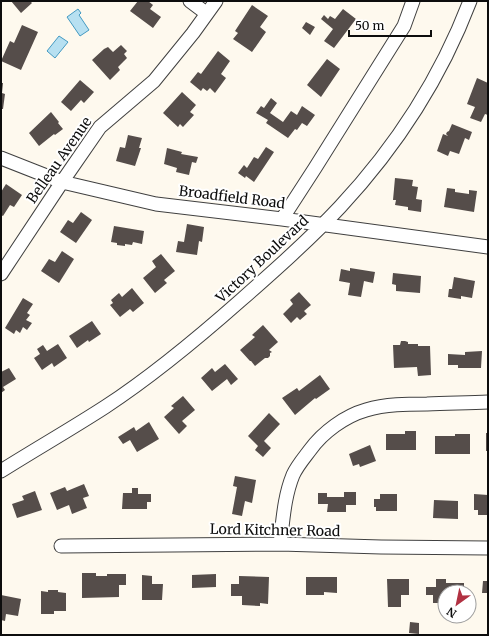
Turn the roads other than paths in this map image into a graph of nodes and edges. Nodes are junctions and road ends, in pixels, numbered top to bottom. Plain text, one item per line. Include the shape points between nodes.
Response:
1 (190, 1) edge
2 (216, 1) edge
3 (414, 1) edge
4 (470, 1) edge
5 (206, 13) junction
6 (1, 158) edge
7 (62, 182) junction
8 (282, 219) junction
9 (322, 225) junction
10 (488, 247) edge
11 (1, 274) edge
12 (488, 402) edge
13 (1, 470) edge
14 (280, 544) junction
15 (61, 546) dead end
16 (488, 548) edge

1 - 5 street
2 - 5 street, Belleau Avenue
3 - 8 street, Victory Boulevard via 404,26
4 - 9 street, Victory Boulevard via 444,61 398,134 367,176
5 - 7 street, Belleau Avenue via 154,81 100,127
6 - 7 street, Broadfield Road
7 - 8 street, Broadfield Road via 156,204
7 - 11 street, Belleau Avenue
8 - 9 street, Broadfield Road
9 - 10 street, Broadfield Road
9 - 13 street, Victory Boulevard via 195,341 156,371 106,406
12 - 14 street via 379,406 345,419 327,431 314,444 293,475 286,498
14 - 15 street, Lord Kitchner Road
14 - 16 street, Lord Kitchner Road

